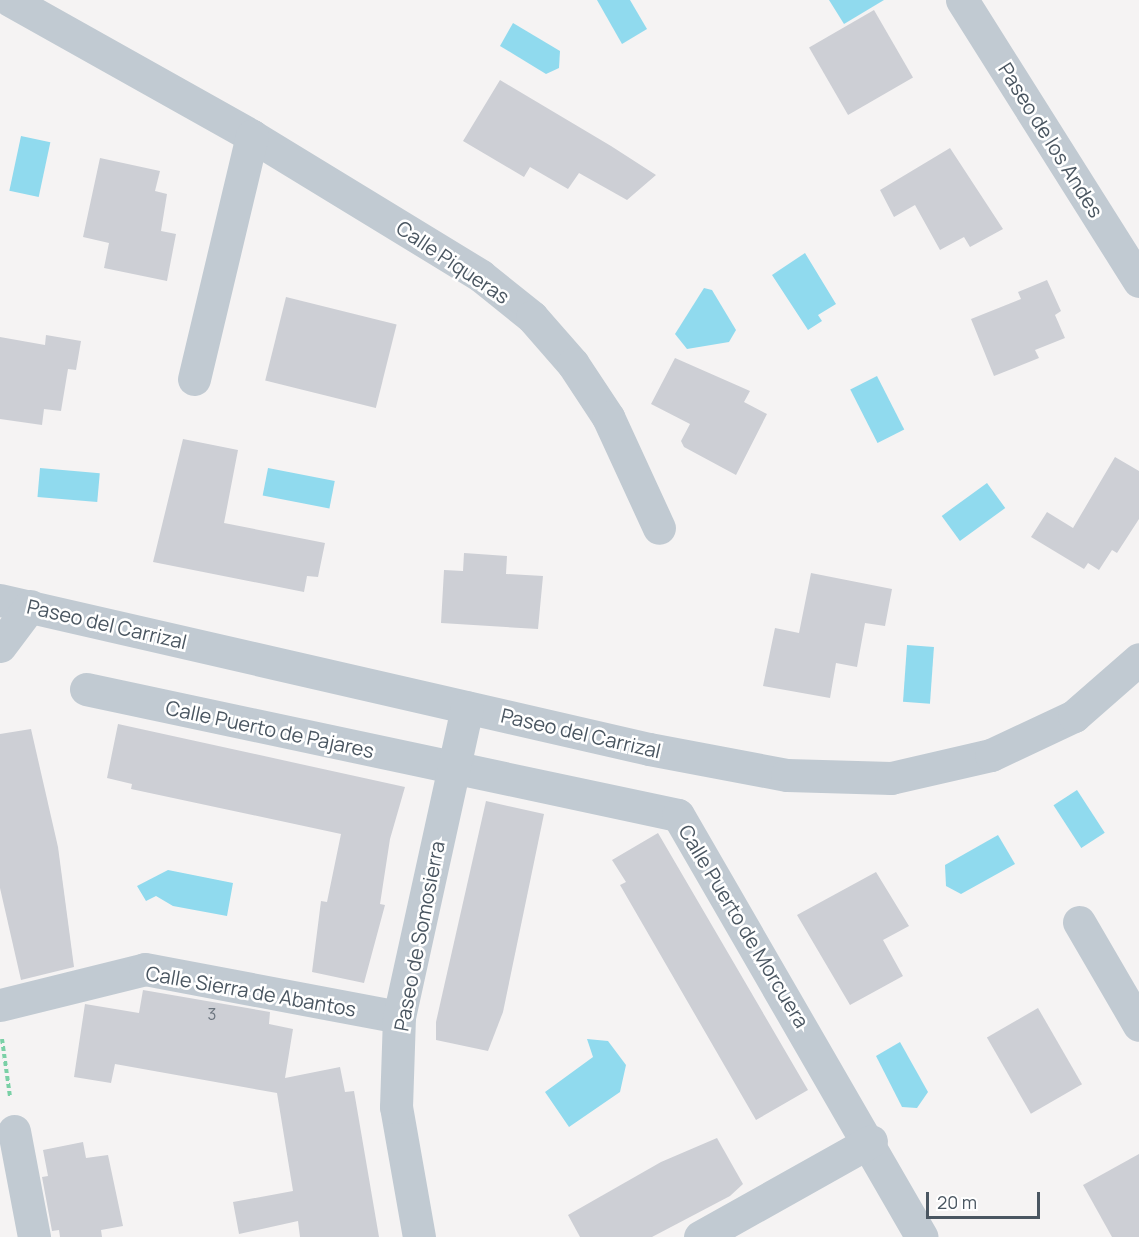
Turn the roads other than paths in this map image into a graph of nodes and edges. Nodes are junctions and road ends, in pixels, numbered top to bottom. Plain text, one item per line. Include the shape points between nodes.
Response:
1 (10, 0) edge
2 (962, 0) edge
3 (252, 136) junction
4 (1139, 281) edge
5 (194, 379) dead end
6 (659, 528) dead end
7 (15, 603) edge
8 (0, 646) edge
9 (1139, 659) edge
10 (86, 689) dead end
11 (467, 707) junction
12 (453, 768) junction
13 (1079, 922) dead end
14 (399, 1017) junction
15 (1, 1019) edge
16 (1139, 1025) edge
17 (14, 1131) road end
18 (871, 1141) junction
19 (34, 1237) edge
20 (419, 1237) edge
21 (700, 1237) edge
22 (922, 1237) edge

1 - 3 street, Calle Piqueras
2 - 4 street, Paseo de los Andes
3 - 5 street
3 - 6 street, Calle Piqueras via 481,276 532,317 573,364 608,417
7 - 8 street
7 - 11 street, Paseo del Carrizal
9 - 11 street, Paseo del Carrizal via 1074,716 991,755 891,778 787,775
10 - 12 street, Calle Puerto de Pajares
11 - 12 street, Paseo de Somosierra
12 - 14 street, Paseo de Somosierra
12 - 18 street, Calle Puerto de Morcuera via 678,815
13 - 16 street
14 - 15 street, Calle Sierra de Abantos via 145,969
14 - 20 street, Paseo de Somosierra via 396,1107
17 - 19 street
18 - 21 street
18 - 22 street, Calle Puerto de Morcuera

